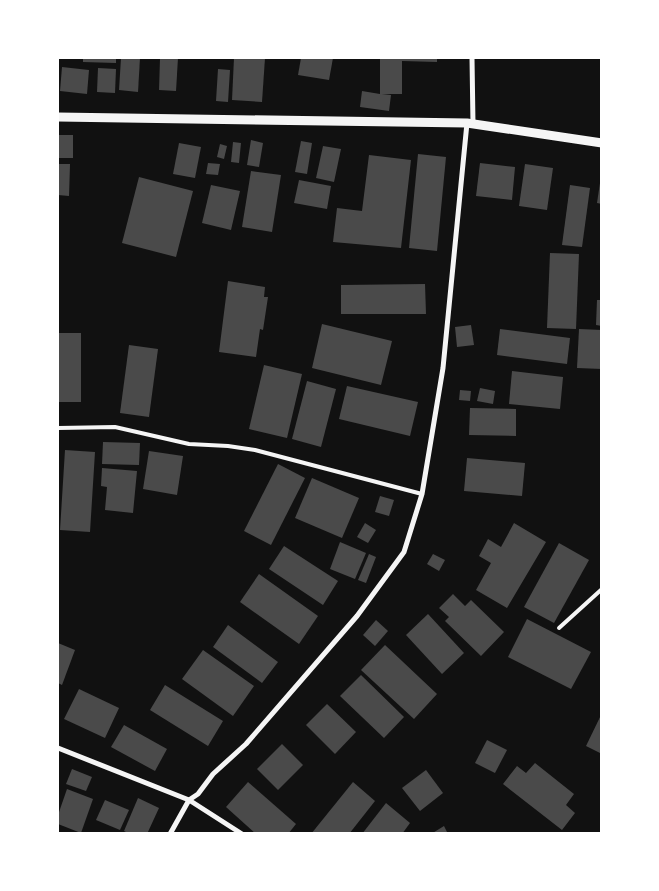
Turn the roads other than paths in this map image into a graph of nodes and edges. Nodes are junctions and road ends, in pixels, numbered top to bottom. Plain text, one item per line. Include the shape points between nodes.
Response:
1 (472, 58) edge
2 (58, 117) edge
3 (470, 124) junction
4 (602, 143) edge
5 (58, 428) edge
6 (422, 494) junction
7 (602, 589) edge
8 (559, 628) dead end
9 (58, 748) edge
10 (189, 800) junction
11 (170, 834) edge
12 (242, 834) edge

1 - 3 street
2 - 3 street
3 - 4 street
3 - 6 street via 443,368
5 - 6 lane via 115,427 189,444 255,450
6 - 10 street via 404,552 357,616 246,744
7 - 8 lane
9 - 10 street
10 - 11 street
10 - 12 street

